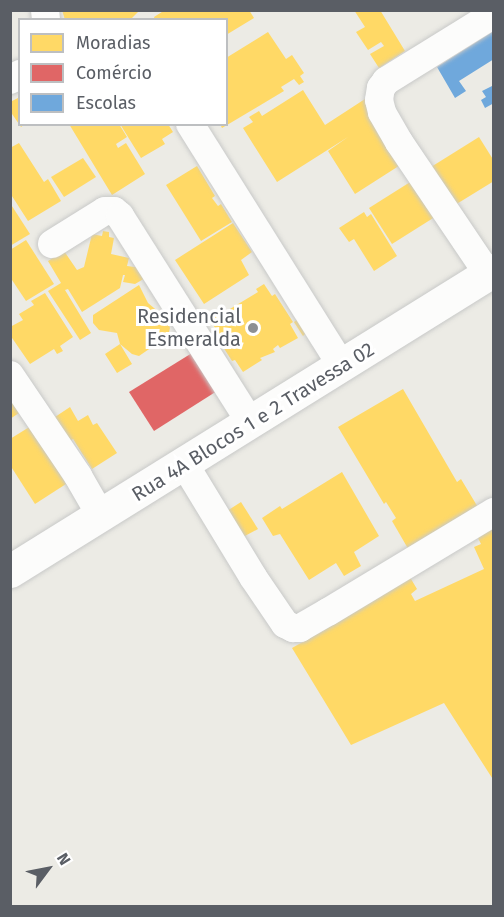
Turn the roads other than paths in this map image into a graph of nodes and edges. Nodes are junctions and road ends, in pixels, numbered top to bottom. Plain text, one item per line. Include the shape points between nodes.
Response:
1 (494, 14) edge
2 (190, 126) edge
3 (52, 244) dead end
4 (491, 272) edge
5 (342, 366) junction
6 (10, 375) edge
7 (251, 423) junction
8 (185, 465) junction
9 (494, 512) edge
10 (101, 516) junction
11 (10, 571) edge

1 - 4 street via 386,81 379,100 399,142
2 - 5 street
3 - 7 street via 105,211 120,216
4 - 5 street, Rua 4A Blocos 1 e 2 Travessa 02
5 - 7 street, Rua 4A Blocos 1 e 2 Travessa 02
6 - 10 street
7 - 8 street, Rua 4A Blocos 1 e 2 Travessa 02
8 - 9 street via 259,586 285,624 293,628 328,612
8 - 10 street, Rua 4A Blocos 1 e 2 Travessa 02
10 - 11 street, Rua 4A Blocos 1 e 2 Travessa 02

